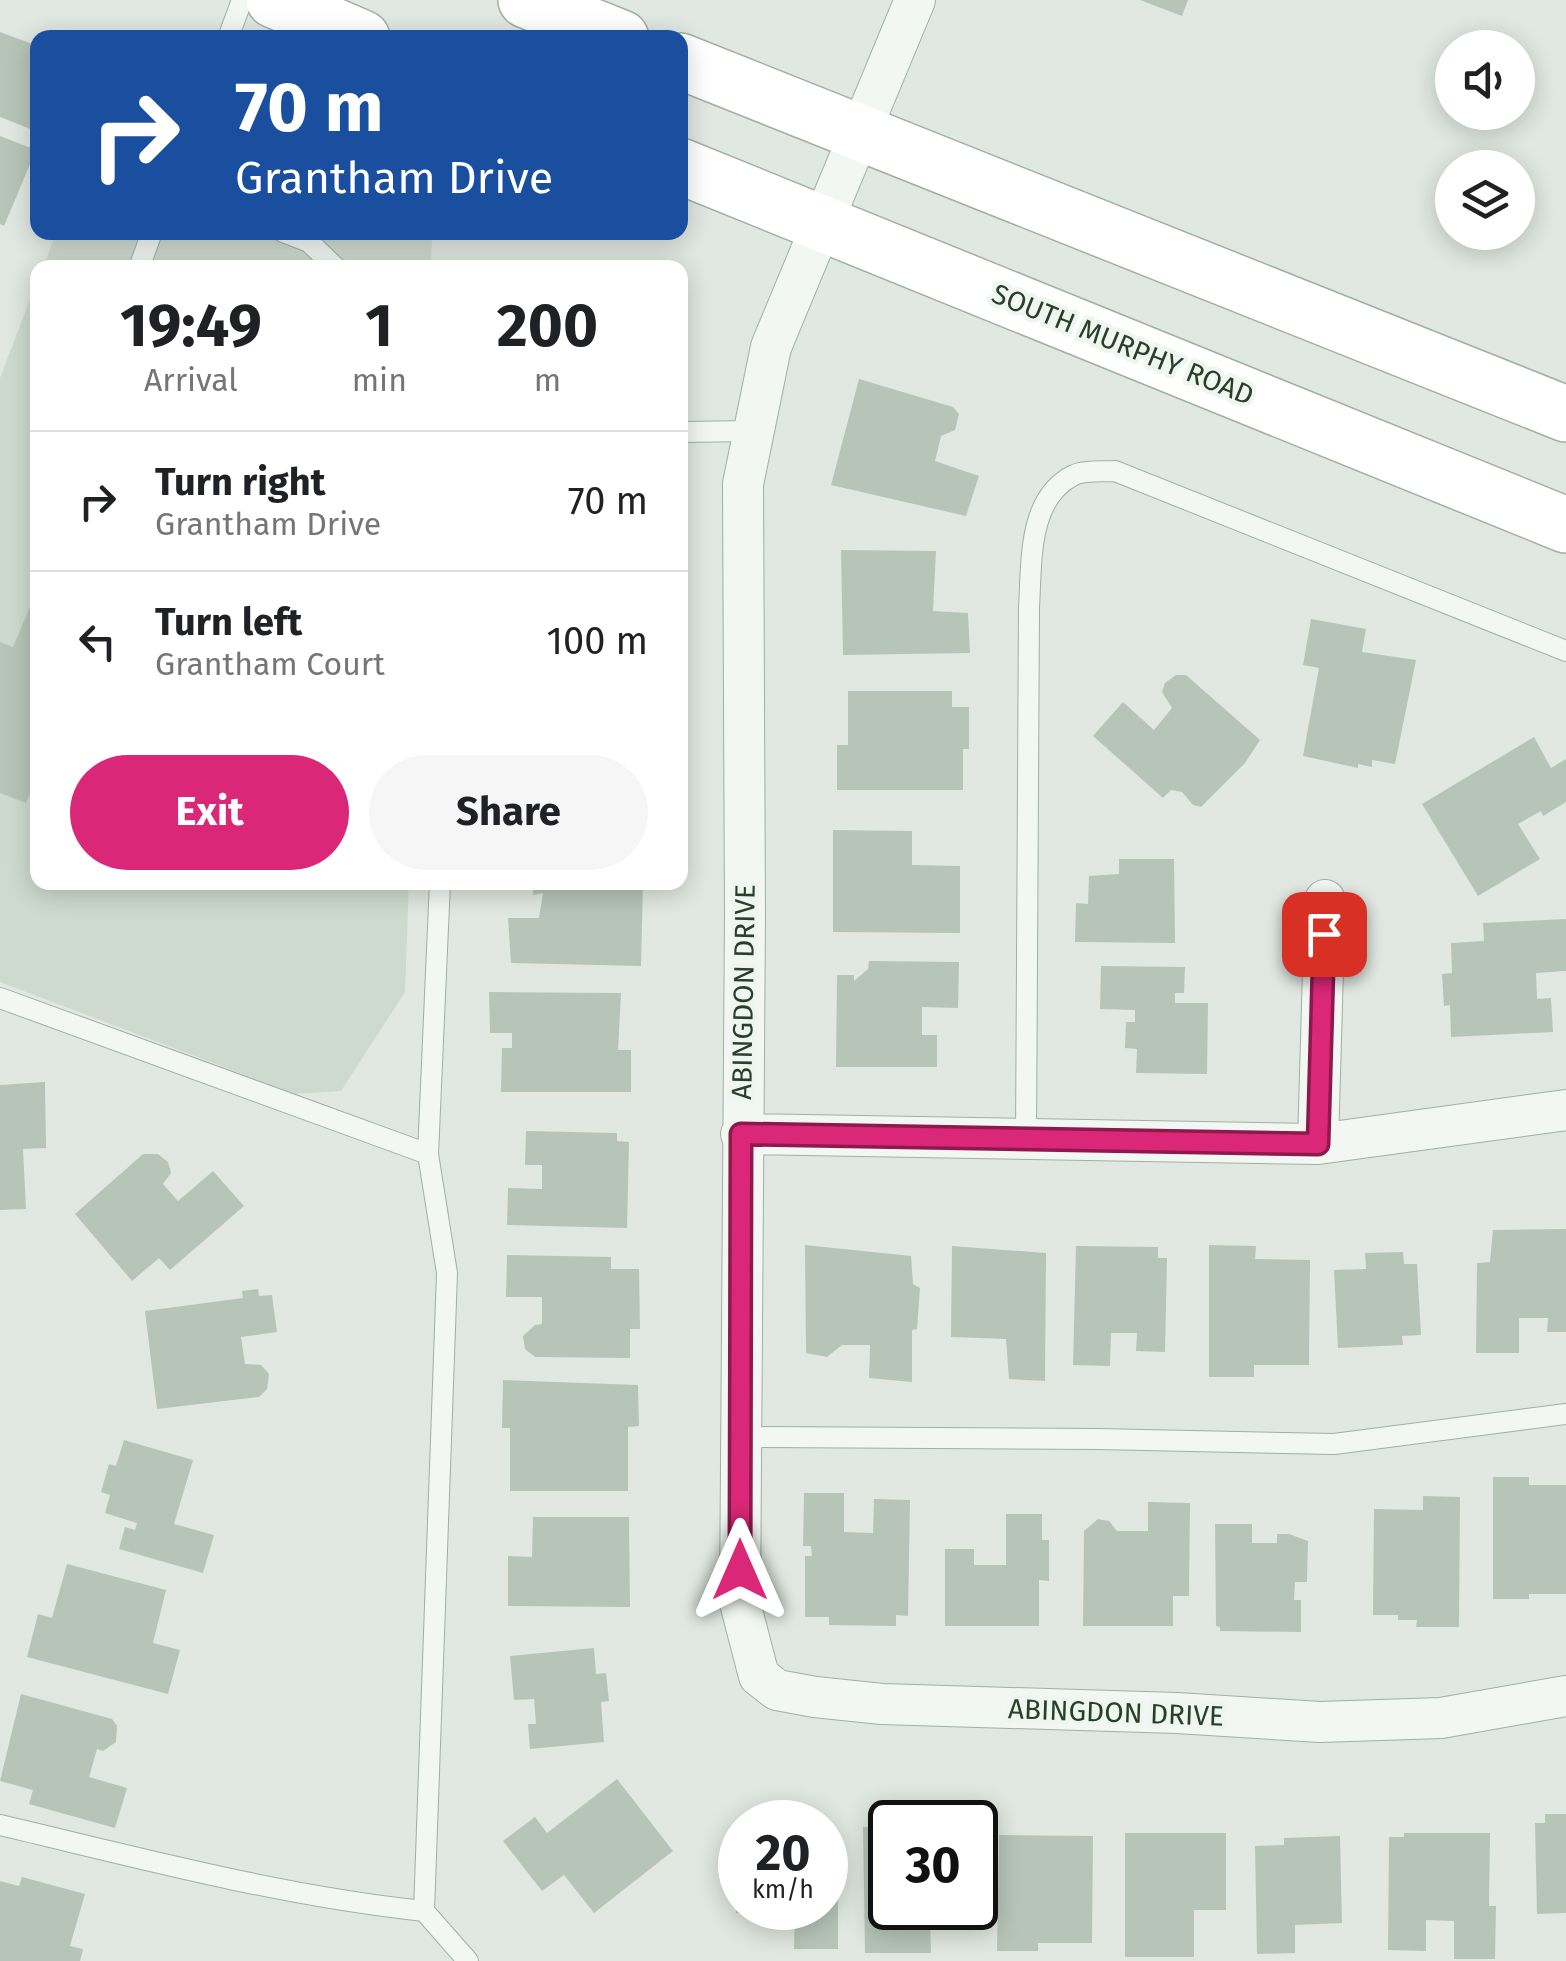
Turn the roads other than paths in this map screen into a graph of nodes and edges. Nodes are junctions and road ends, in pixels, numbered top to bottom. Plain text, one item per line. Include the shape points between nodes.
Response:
1 (242, 0) edge
2 (274, 0) edge
3 (526, 0) edge
4 (915, 0) edge
5 (231, 30) edge
6 (343, 30) edge
7 (600, 30) edge
8 (688, 64) edge
9 (861, 132) junction
10 (688, 169) edge
11 (823, 222) junction
12 (304, 240) edge
13 (328, 260) edge
14 (1566, 414) edge
15 (754, 431) junction
16 (688, 432) edge
17 (1566, 524) edge
18 (1566, 651) edge
19 (440, 890) edge
20 (1325, 900) dead end
21 (0, 998) edge
22 (1566, 1110) edge
23 (741, 1134) junction
24 (1026, 1139) junction
25 (1318, 1144) junction
26 (428, 1154) junction
27 (1566, 1414) edge
28 (741, 1438) junction
29 (1566, 1696) edge
30 (0, 1825) edge
31 (424, 1911) junction
32 (468, 1961) edge

1 - 5 lane
2 - 6 main road
3 - 7 main road
4 - 9 street, ABINGDON DRIVE
8 - 9 main road
9 - 11 street, ABINGDON DRIVE
9 - 14 main road
10 - 11 main road, SOUTH MURPHY ROAD
11 - 15 street, ABINGDON DRIVE via 772,347
11 - 17 main road, SOUTH MURPHY ROAD
12 - 13 lane
15 - 16 lane
15 - 23 street, ABINGDON DRIVE via 743,484 741,591
18 - 24 lane via 1115,470 1075,474 1048,498 1033,538 1030,607
19 - 26 lane
20 - 25 street
21 - 26 lane
22 - 25 street
23 - 24 street
23 - 28 street, ABINGDON DRIVE
24 - 25 street
26 - 31 lane via 448,1273
27 - 28 lane via 1334,1444
28 - 29 street, ABINGDON DRIVE via 740,1603 758,1676 776,1690 882,1704 1320,1722 1440,1718
30 - 31 lane via 360,1904
31 - 32 lane

